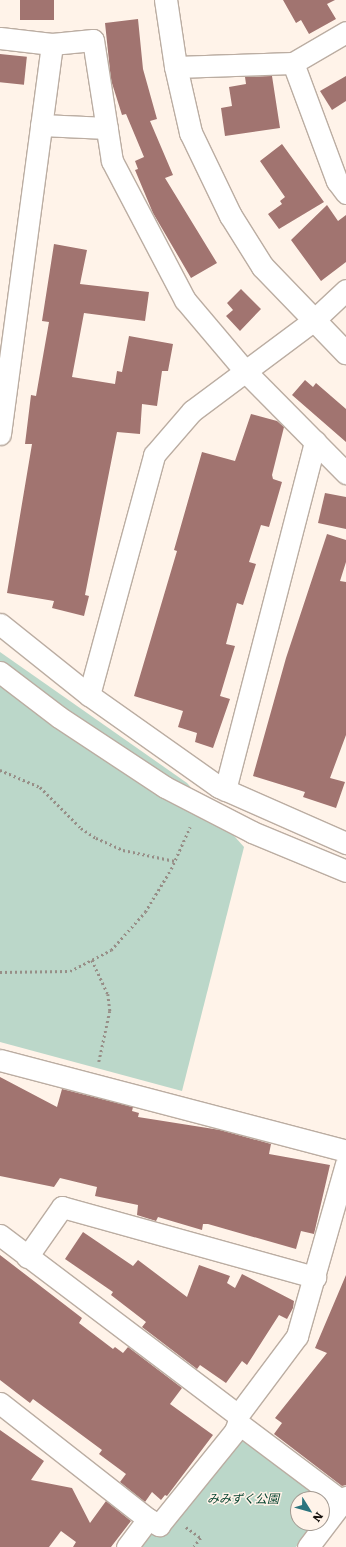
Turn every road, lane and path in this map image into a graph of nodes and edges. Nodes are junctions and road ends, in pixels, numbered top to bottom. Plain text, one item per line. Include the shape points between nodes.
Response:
1 (166, 0) edge
2 (346, 32) edge
3 (0, 38) edge
4 (52, 44) junction
5 (293, 63) junction
6 (176, 67) junction
7 (41, 126) junction
8 (107, 128) junction
9 (346, 192) edge
10 (346, 290) edge
11 (314, 320) junction
12 (346, 353) edge
13 (245, 371) junction
14 (0, 434) edge
15 (315, 441) junction
16 (346, 473) edge
17 (0, 624) edge
18 (0, 672) edge
19 (89, 696) junction
20 (0, 770) edge
21 (225, 790) junction
22 (197, 803) junction
23 (346, 843) edge
24 (175, 861) junction
25 (346, 871) edge
26 (92, 960) junction
27 (0, 972) edge
28 (0, 1060) edge
29 (92, 1084) junction
30 (346, 1151) edge
31 (346, 1164) edge
32 (0, 1235) edge
33 (27, 1257) junction
34 (315, 1277) junction
35 (0, 1403) edge
36 (238, 1419) junction
37 (345, 1501) edge
38 (148, 1519) junction
39 (127, 1547) edge
40 (308, 1547) edge

1 - 6 street
2 - 5 street
3 - 4 street
4 - 7 street
4 - 8 street via 93,40
5 - 6 street
5 - 9 street via 337,181
6 - 11 street via 191,133 231,216 263,267
7 - 8 street
7 - 14 street
8 - 13 street via 112,161 185,300
10 - 11 street
11 - 12 street
11 - 13 street
13 - 15 street
13 - 19 street via 192,411 154,455
15 - 16 street
15 - 21 street
17 - 19 street
18 - 22 street via 59,717 165,787
19 - 21 street
20 - 24 path via 40,787 81,828 96,838 123,850
21 - 23 street
22 - 24 path via 185,841
22 - 25 street via 252,832
24 - 26 path via 133,929 112,950
26 - 27 path via 70,970
26 - 29 path via 108,994 110,1011 104,1046
28 - 29 street
29 - 30 street
31 - 34 street
32 - 33 street
33 - 34 street via 62,1207
33 - 36 street
34 - 36 street via 298,1336
35 - 38 street
36 - 37 street
36 - 38 street via 235,1431 159,1525
37 - 40 street
38 - 39 street

